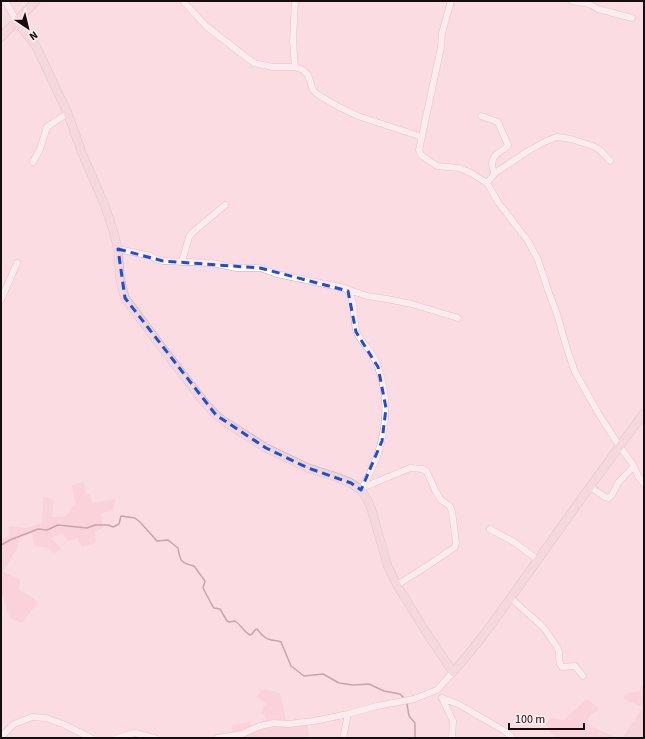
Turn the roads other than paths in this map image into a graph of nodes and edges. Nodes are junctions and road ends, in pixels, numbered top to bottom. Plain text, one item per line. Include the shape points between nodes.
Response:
1 (4, 1) edge
2 (36, 1) edge
3 (183, 1) edge
4 (295, 1) edge
5 (450, 1) edge
6 (572, 1) edge
7 (632, 18) dead end
8 (17, 22) junction
9 (1, 37) edge
10 (295, 67) junction
11 (68, 114) junction
12 (481, 116) dead end
13 (422, 137) junction
14 (610, 161) dead end
15 (33, 162) dead end
16 (496, 173) junction
17 (487, 183) junction
18 (225, 205) dead end
19 (118, 250) junction
20 (182, 262) junction
21 (17, 264) dead end
22 (344, 288) junction
23 (1, 300) edge
24 (458, 318) dead end
25 (644, 413) edge
26 (620, 447) junction
27 (634, 466) junction
28 (644, 484) edge
29 (590, 487) junction
30 (361, 489) junction
31 (490, 529) dead end
32 (538, 560) junction
33 (397, 585) junction
34 (511, 598) junction
35 (453, 672) junction
36 (583, 676) dead end
37 (437, 690) junction
38 (442, 698) junction
39 (348, 714) junction
40 (1, 738) edge
41 (91, 738) edge
42 (117, 738) edge
43 (155, 738) edge
44 (218, 738) edge
45 (343, 738) edge
46 (452, 738) edge
47 (512, 738) edge

1 - 8 street
2 - 8 street
3 - 10 street via 207,27 254,63 272,67
4 - 10 street
5 - 13 street
6 - 7 street
8 - 9 street
8 - 11 street via 36,46
10 - 13 street via 308,75 313,90 337,106 358,116
11 - 15 street via 47,127
11 - 19 street via 105,206
12 - 16 street via 498,122 508,145 493,158
13 - 17 street via 419,150 420,155 426,160 438,166 459,168
14 - 16 street via 593,146 571,138 558,137 528,151
16 - 17 street
17 - 26 street via 528,241 538,260 575,372
18 - 20 street via 192,233
19 - 20 street via 164,261
19 - 30 street via 120,278 126,298 216,416 266,448
20 - 22 street via 260,268
21 - 23 street
22 - 24 street
22 - 30 street via 352,301 356,332 378,367 385,392 382,441 371,473
25 - 26 street
26 - 27 street
26 - 29 street
27 - 28 street
27 - 29 street via 618,483 609,498
29 - 32 street
30 - 33 street via 371,508 388,567
30 - 33 street via 410,468 423,470 427,472 441,500 450,506 455,547
31 - 32 street via 514,542
32 - 34 street
33 - 35 street
34 - 35 street
34 - 36 street via 552,638 559,650 559,664 562,667 575,666
35 - 37 street
37 - 38 street
37 - 39 street via 414,699
38 - 46 street via 453,721
38 - 47 street via 458,704
39 - 44 street via 314,721 274,723 242,734
39 - 45 street
40 - 41 street via 14,724 32,717 58,722
42 - 43 street via 135,733

